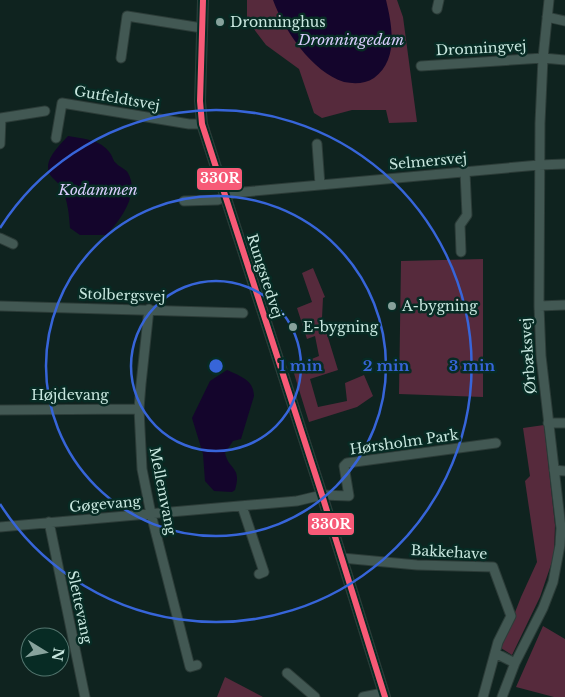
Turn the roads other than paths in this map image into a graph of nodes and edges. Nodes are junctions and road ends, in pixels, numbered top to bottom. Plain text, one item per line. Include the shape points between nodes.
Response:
1 (203, 0) edge
2 (549, 0) edge
3 (547, 17) junction
4 (565, 20) edge
5 (202, 28) junction
6 (121, 58) dead end
7 (543, 58) junction
8 (565, 60) edge
9 (421, 66) dead end
10 (45, 111) dead end
11 (202, 124) junction
12 (56, 138) dead end
13 (0, 144) edge
14 (317, 144) dead end
15 (539, 164) junction
16 (565, 164) edge
17 (465, 172) junction
18 (320, 185) junction
19 (225, 196) junction
20 (184, 201) dead end
21 (0, 238) edge
22 (13, 244) dead end
23 (461, 252) dead end
24 (565, 305) edge
25 (0, 306) edge
26 (539, 306) junction
27 (149, 309) junction
28 (242, 313) dead end
29 (139, 409) junction
30 (0, 410) edge
31 (548, 422) junction
32 (565, 423) edge
33 (496, 443) dead end
34 (554, 470) junction
35 (565, 472) edge
36 (322, 495) junction
37 (242, 506) junction
38 (151, 514) junction
39 (49, 522) junction
40 (0, 527) edge
41 (563, 528) edge
42 (342, 558) junction
43 (259, 574) dead end
44 (495, 653) junction
45 (515, 663) junction
46 (197, 665) dead end
47 (287, 673) dead end
48 (384, 695) edge
49 (85, 697) edge
50 (316, 697) edge
51 (363, 697) edge
52 (483, 697) edge
53 (502, 697) edge

1 - 5 main road, Rungstedvej
2 - 3 street, Ørbæksvej
3 - 4 street
3 - 7 street, Ørbæksvej
5 - 6 street via 127,16
5 - 11 main road, Rungstedvej
7 - 8 street, Dronningvej
7 - 9 street, Dronningvej
7 - 15 street, Ørbæksvej
10 - 13 street via 1,118
11 - 12 street, Gutfeldtsvej via 62,102
11 - 19 main road, Rungstedvej
14 - 18 street
15 - 16 street, Selmersvej
15 - 17 street, Selmersvej
15 - 26 street, Ørbæksvej
17 - 18 street, Selmersvej
17 - 23 street via 467,215 460,225
18 - 19 street, Selmersvej
19 - 20 street, Selmersvej via 218,200
19 - 36 main road, Rungstedvej
21 - 22 street
24 - 26 street
25 - 27 street, Stolbergsvej
26 - 31 street, Ørbæksvej
27 - 28 street, Stolbergsvej
27 - 29 street, Mellemvang
29 - 30 street, Højdevang
29 - 38 street, Mellemvang via 142,469
31 - 32 street
31 - 34 street, Ørbæksvej
33 - 36 street, Hørsholm Park via 347,464 344,466 349,496
34 - 35 street
34 - 41 street, Ørbæksvej
36 - 37 street, Gøgevang via 297,501
36 - 42 main road, Rungstedvej
37 - 38 street, Gøgevang
37 - 43 street via 264,572
38 - 39 street, Gøgevang
38 - 46 street, Mellemvang via 190,667
39 - 40 street, Gøgevang
39 - 49 street, Slettevang
41 - 45 street, Ørbæksvej via 553,582
42 - 44 street, Bakkehave via 417,565 493,567 511,616
42 - 48 main road, Rungstedvej
44 - 45 street
44 - 52 street, Bakkehave
45 - 53 street, Ørbæksvej
47 - 50 street
48 - 51 street

